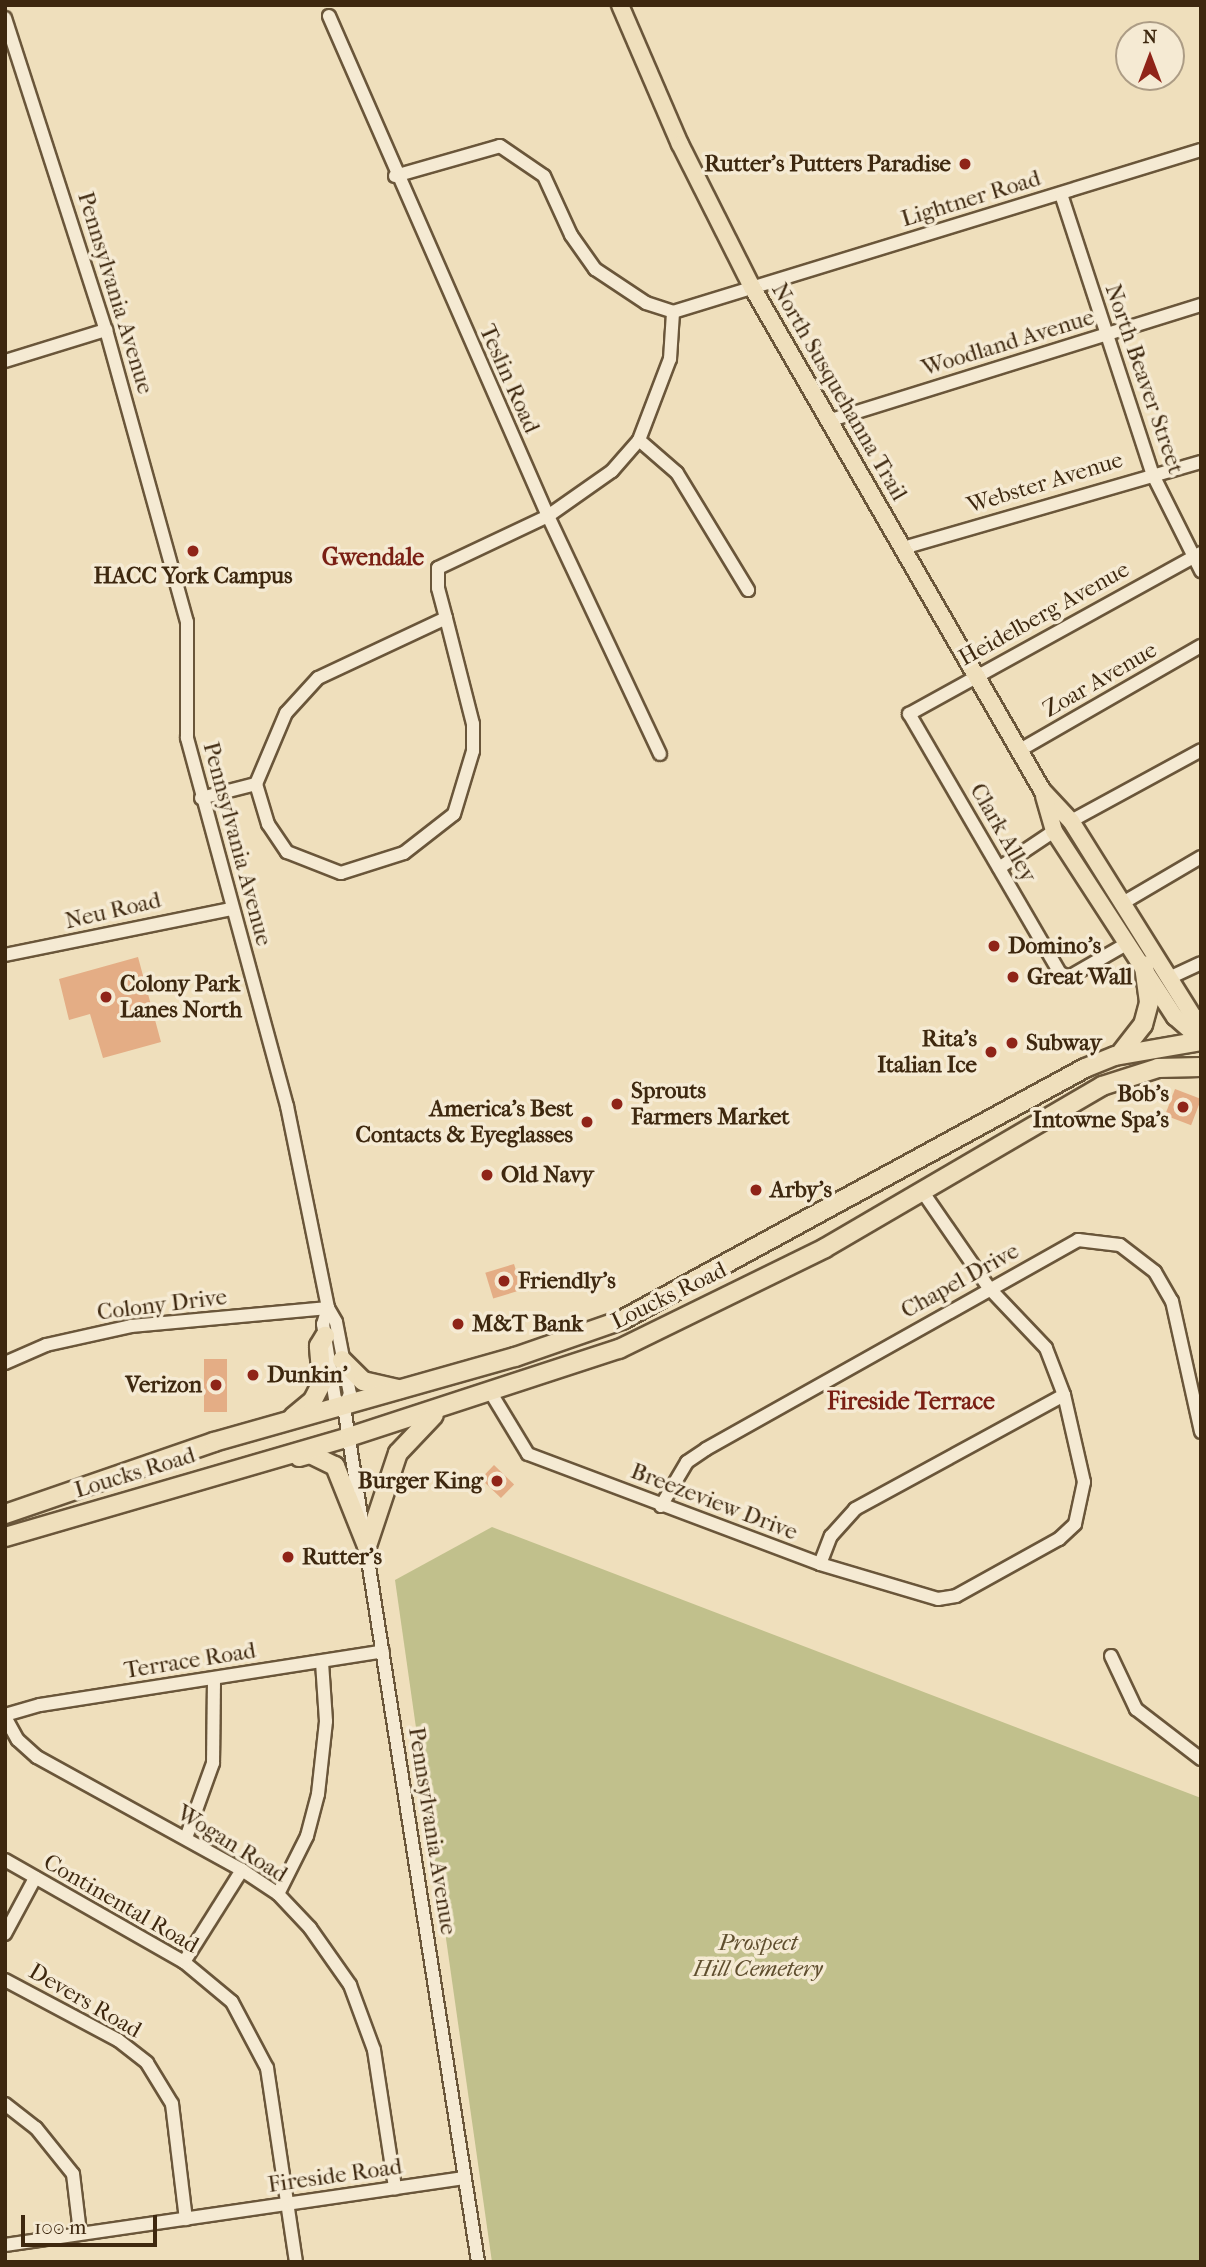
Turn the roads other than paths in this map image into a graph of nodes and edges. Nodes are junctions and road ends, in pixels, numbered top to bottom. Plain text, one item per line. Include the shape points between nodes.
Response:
1 (620, 5) edge
2 (330, 16) dead end
3 (5, 18) edge
4 (1201, 150) edge
5 (396, 176) junction
6 (1061, 194) junction
7 (752, 287) junction
8 (1201, 305) edge
9 (673, 312) junction
10 (106, 330) junction
11 (1106, 335) junction
12 (5, 361) edge
13 (828, 421) junction
14 (639, 440) junction
15 (1201, 462) edge
16 (1152, 473) junction
17 (548, 516) junction
18 (902, 548) junction
19 (1196, 555) edge
20 (1201, 572) edge
21 (748, 590) dead end
22 (446, 618) junction
23 (1201, 646) edge
24 (976, 676) junction
25 (909, 714) joint
26 (1020, 750) junction
27 (1201, 750) edge
28 (660, 754) dead end
29 (256, 784) junction
30 (1042, 790) junction
31 (201, 798) junction
32 (1071, 821) junction
33 (1054, 831) junction
34 (1201, 857) edge
35 (999, 868) junction
36 (1121, 904) junction
37 (231, 909) junction
38 (1128, 943) junction
39 (5, 955) edge
40 (1201, 963) edge
41 (1144, 965) junction
42 (1169, 978) junction
43 (1201, 1040) edge
44 (1120, 1055) junction
45 (1201, 1067) edge
46 (922, 1191) junction
47 (989, 1288) junction
48 (328, 1308) junction
49 (325, 1336) junction
50 (342, 1360) junction
51 (5, 1363) edge
52 (403, 1390) junction
53 (491, 1393) junction
54 (1064, 1395) junction
55 (344, 1407) junction
56 (442, 1408) junction
57 (286, 1422) junction
58 (1201, 1432) edge
59 (349, 1437) junction
60 (256, 1463) junction
61 (661, 1506) junction
62 (5, 1514) edge
63 (5, 1537) edge
64 (367, 1546) junction
65 (820, 1564) junction
66 (383, 1651) junction
67 (1111, 1656) dead end
68 (321, 1662) junction
69 (214, 1679) junction
70 (5, 1716) edge
71 (1201, 1759) edge
72 (186, 1838) junction
73 (5, 1860) edge
74 (242, 1870) junction
75 (35, 1878) junction
76 (278, 1894) junction
77 (5, 1934) edge
78 (184, 1962) junction
79 (5, 1980) edge
80 (5, 2104) edge
81 (464, 2178) junction
82 (395, 2188) junction
83 (289, 2204) junction
84 (186, 2219) junction
85 (80, 2234) junction
86 (5, 2245) edge
87 (296, 2262) edge
88 (478, 2262) edge

1 - 7 main road, North Susquehanna Trail via 680,144
2 - 5 street, Teslin Road
3 - 10 street, Pennsylvania Avenue
4 - 6 street, Lightner Road
5 - 9 street via 500,146 544,176 571,235 595,270 646,303
5 - 17 street, Teslin Road
6 - 7 street, Lightner Road
6 - 11 street, North Beaver Street
7 - 9 street, Lightner Road
7 - 13 main road, North Susquehanna Trail
8 - 11 street, Woodland Avenue
9 - 14 street via 670,359
10 - 12 street
10 - 31 street, Pennsylvania Avenue via 187,622 187,738
11 - 13 street, Woodland Avenue
11 - 16 street, North Beaver Street
13 - 18 main road, North Susquehanna Trail
14 - 17 street via 612,471
14 - 21 street via 677,473
15 - 16 street, Webster Avenue
16 - 18 street, Webster Avenue
16 - 19 street, North Beaver Street
17 - 22 street via 446,561 438,576
17 - 28 street, Teslin Road
18 - 24 main road, North Susquehanna Trail
19 - 20 street, North Beaver Street
19 - 24 street, Heidelberg Avenue
22 - 29 street via 318,678 286,713
22 - 29 street via 473,724 473,751 454,814 404,853 341,873 287,852 268,824
23 - 26 street, Zoar Avenue
24 - 25 street, Heidelberg Avenue
24 - 26 main road, North Susquehanna Trail
25 - 35 street, Clark Alley
26 - 30 main road, North Susquehanna Trail
27 - 32 street
29 - 31 street
30 - 32 main road, North Susquehanna Trail
30 - 33 main road, North Susquehanna Trail
31 - 37 street, Pennsylvania Avenue
32 - 36 main road, North Susquehanna Trail
33 - 35 street
33 - 38 main road, North Susquehanna Trail
34 - 36 street
35 - 38 street, Clark Alley via 1060,973 1069,976
36 - 42 main road, North Susquehanna Trail
37 - 39 street, Neu Road
37 - 48 street, Pennsylvania Avenue via 287,1105
38 - 41 main road, North Susquehanna Trail
40 - 42 street
41 - 43 main road, North Susquehanna Trail via 1175,1017
41 - 44 highway via 1149,1002 1143,1025
42 - 43 main road, North Susquehanna Trail
43 - 44 highway, Loucks Road
44 - 52 highway, Loucks Road via 1066,1077 663,1301 564,1341
45 - 46 highway, Loucks Road via 1158,1068 1102,1086
46 - 47 street
46 - 53 highway, Loucks Road via 825,1248 619,1349
47 - 54 street via 1046,1348
47 - 58 street, Chapel Drive via 1078,1240 1120,1245 1155,1272 1172,1301
47 - 61 street, Chapel Drive via 706,1449 687,1462
48 - 49 street, Pennsylvania Avenue
48 - 50 street, Pennsylvania Avenue via 336,1322
48 - 51 street, Colony Drive via 131,1326 46,1345
49 - 55 street, Pennsylvania Avenue via 335,1399
49 - 57 highway via 318,1346 321,1382 313,1401
50 - 52 highway via 363,1381
50 - 55 street, Pennsylvania Avenue via 350,1394
52 - 55 highway, Loucks Road
53 - 56 highway, Loucks Road
53 - 61 street, Breezeview Drive via 528,1454
54 - 65 street via 855,1509 831,1536
54 - 65 street, Breezeview Drive via 1084,1482 1074,1524 1059,1539 956,1596 938,1599
55 - 57 highway, Loucks Road
55 - 59 street, Pennsylvania Avenue
56 - 59 highway, Loucks Road
56 - 64 highway via 411,1433 398,1453
57 - 62 highway, Loucks Road
59 - 60 highway, Loucks Road
59 - 64 street, Pennsylvania Avenue
60 - 63 highway, Loucks Road
60 - 64 highway via 310,1454 330,1461
61 - 65 street, Breezeview Drive
64 - 66 street, Pennsylvania Avenue
66 - 68 street, Terrace Road
66 - 81 street, Pennsylvania Avenue
67 - 71 street via 1136,1709
68 - 69 street, Terrace Road
68 - 76 street via 326,1721 318,1794 307,1836
69 - 70 street, Terrace Road via 40,1705
69 - 72 street via 213,1763
70 - 72 street, Wogan Road via 18,1740 57,1771
72 - 74 street, Wogan Road
73 - 75 street, Continental Road
74 - 76 street, Wogan Road
74 - 78 street
75 - 77 street
75 - 78 street, Continental Road
76 - 82 street, Wogan Road via 350,1984 374,2050
78 - 83 street, Continental Road via 232,2002 267,2068
79 - 84 street, Devers Road via 118,2040 147,2063 172,2104
80 - 85 street via 43,2135 72,2174
81 - 82 street, Fireside Road
81 - 88 street, Pennsylvania Avenue
82 - 83 street, Fireside Road
83 - 84 street, Fireside Road
83 - 87 street, Continental Road
84 - 85 street, Fireside Road
85 - 86 street, Fireside Road

